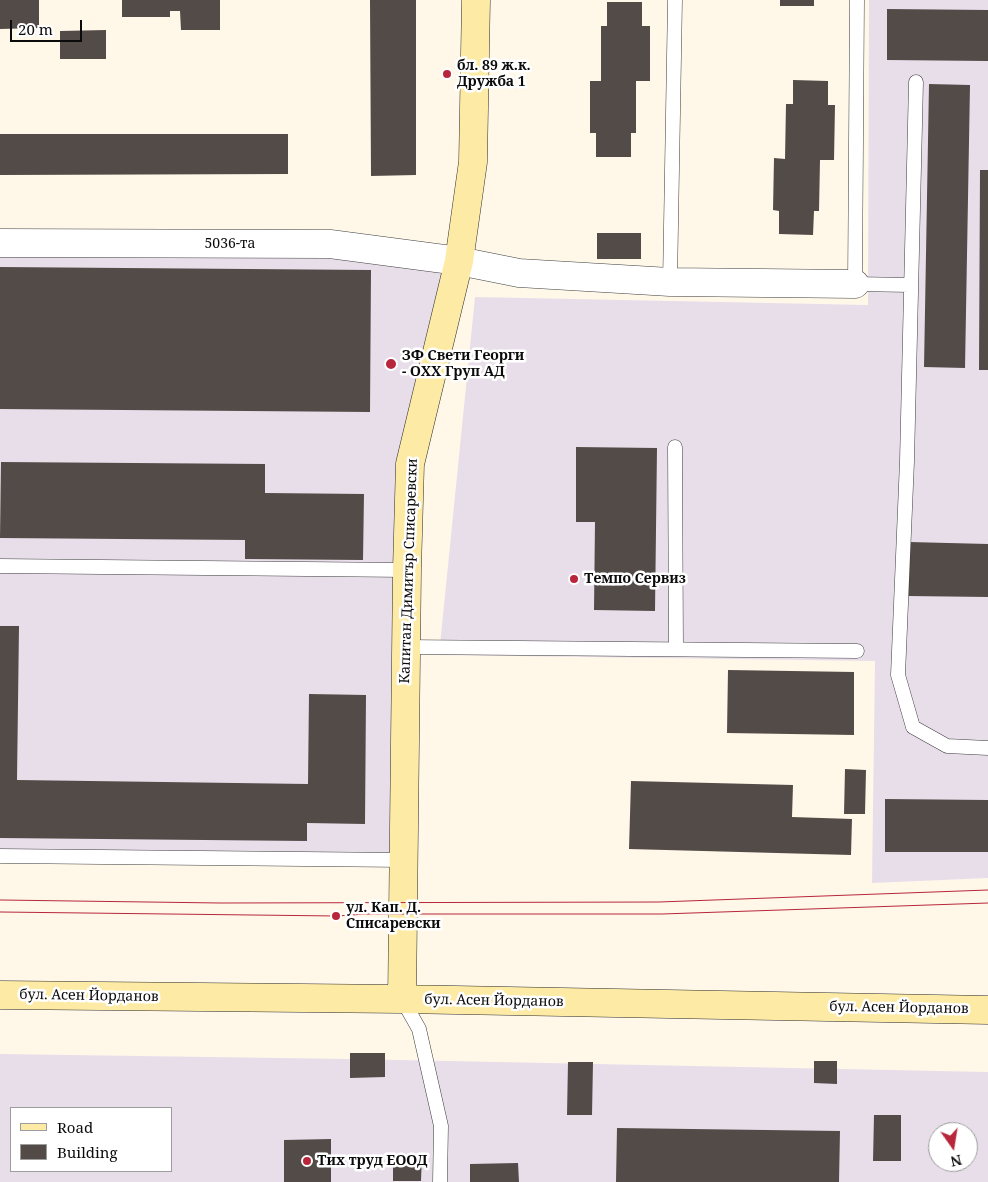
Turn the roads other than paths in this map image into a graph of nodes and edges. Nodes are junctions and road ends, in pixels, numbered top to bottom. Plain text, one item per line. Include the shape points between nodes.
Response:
1 (476, 0) edge
2 (675, 0) edge
3 (858, 0) edge
4 (916, 82) dead end
5 (0, 243) edge
6 (459, 261) junction
7 (670, 282) junction
8 (855, 284) junction
9 (910, 285) junction
10 (675, 447) dead end
11 (0, 566) edge
12 (407, 570) junction
13 (406, 647) junction
14 (676, 649) junction
15 (856, 651) dead end
16 (988, 748) edge
17 (0, 856) edge
18 (404, 860) junction
19 (0, 995) edge
20 (402, 999) junction
21 (988, 1010) edge
22 (440, 1182) edge

1 - 6 street, Капитан Димитър Списаревски via 473,162
2 - 7 lane
3 - 8 lane
4 - 9 lane
5 - 6 street, 5036-та via 330,244
6 - 7 street, 5036-та via 519,273
6 - 12 street, Капитан Димитър Списаревски via 410,464
7 - 8 street, 5036-та
8 - 9 lane
9 - 16 lane via 898,675 913,727 948,746
10 - 14 lane
11 - 12 lane
12 - 13 street, Капитан Димитър Списаревски
13 - 14 lane
13 - 18 street, Капитан Димитър Списаревски
14 - 15 lane
17 - 18 lane
18 - 20 street, Капитан Димитър Списаревски
19 - 20 street, бул. Асен Йорданов
20 - 21 street, бул. Асен Йорданов
20 - 22 lane via 419,1029 441,1126

